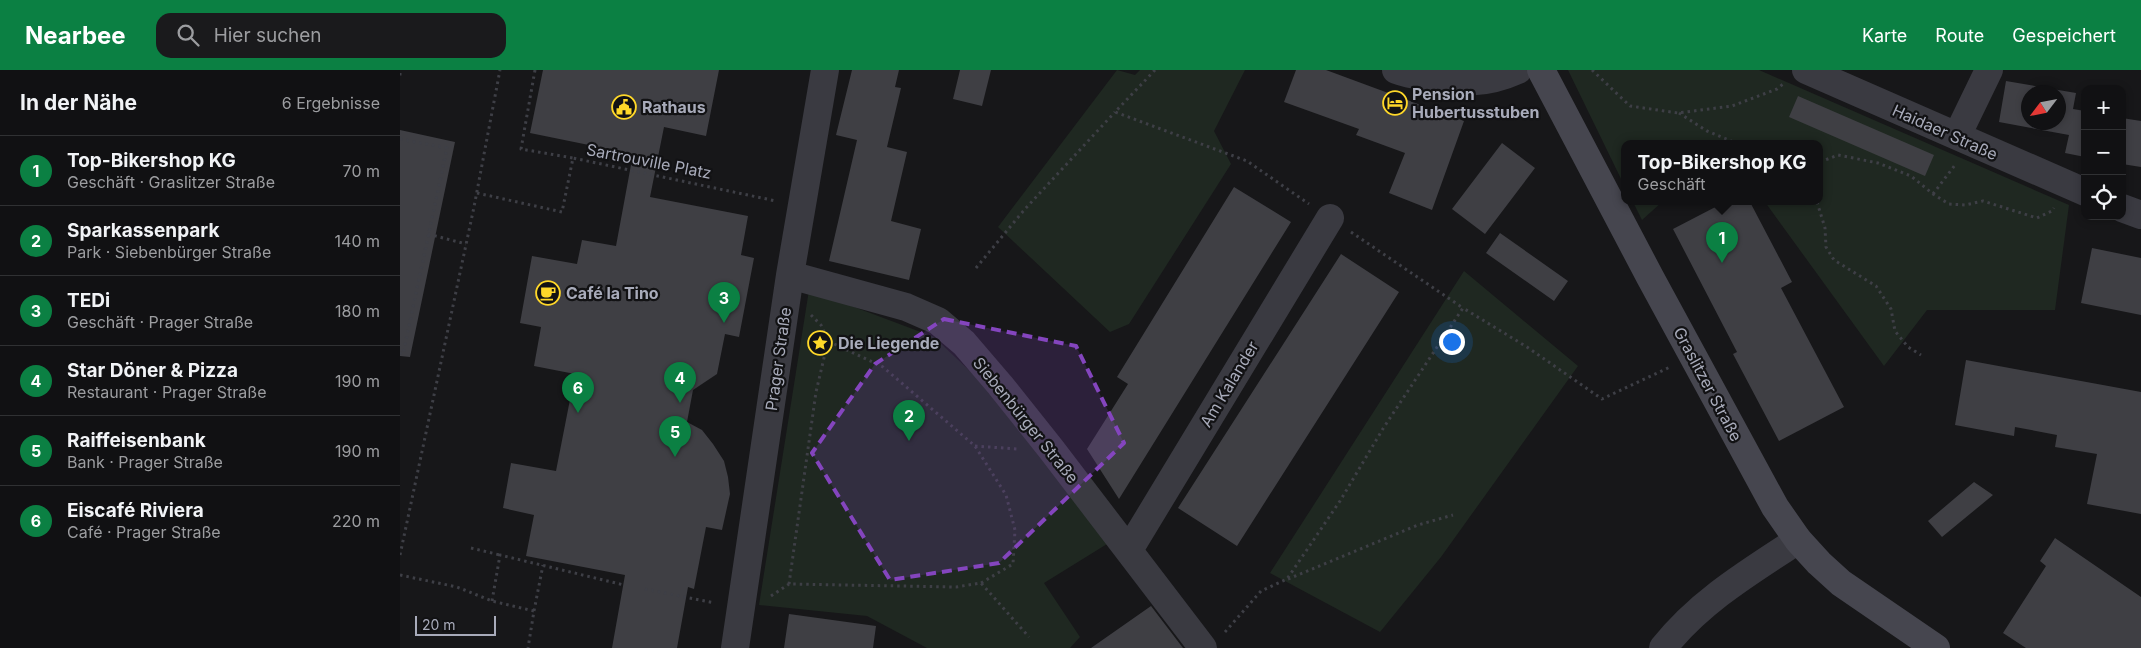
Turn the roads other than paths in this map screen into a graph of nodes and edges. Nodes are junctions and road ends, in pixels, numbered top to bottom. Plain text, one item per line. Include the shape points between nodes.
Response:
1 (825, 70) edge
2 (1396, 70) edge
3 (1518, 70) edge
4 (1542, 70) edge
5 (1989, 70) edge
6 (1795, 76) edge
7 (1964, 140) junction
8 (2075, 189) edge
9 (2126, 209) edge
10 (2141, 215) edge
11 (1330, 218) road end
12 (790, 274) junction
13 (1798, 540) junction
14 (1129, 550) junction
15 (1213, 641) edge
16 (735, 648) edge
17 (1663, 648) edge
18 (1936, 648) edge

1 - 12 street, Prager Straße
2 - 3 street via 1438,80 1472,83 1500,78
4 - 13 street, Graslitzer Straße via 1775,507
5 - 7 street
6 - 7 street, Haidaer Straße
7 - 8 street, Haidaer Straße
9 - 10 street
11 - 14 street, Am Kalander
12 - 14 street, Siebenbürger Straße via 906,307 938,321 964,343 1000,385
12 - 16 street, Prager Straße
13 - 17 street via 1730,584
13 - 18 street, Graslitzer Straße via 1842,583
14 - 15 street, Siebenbürger Straße

